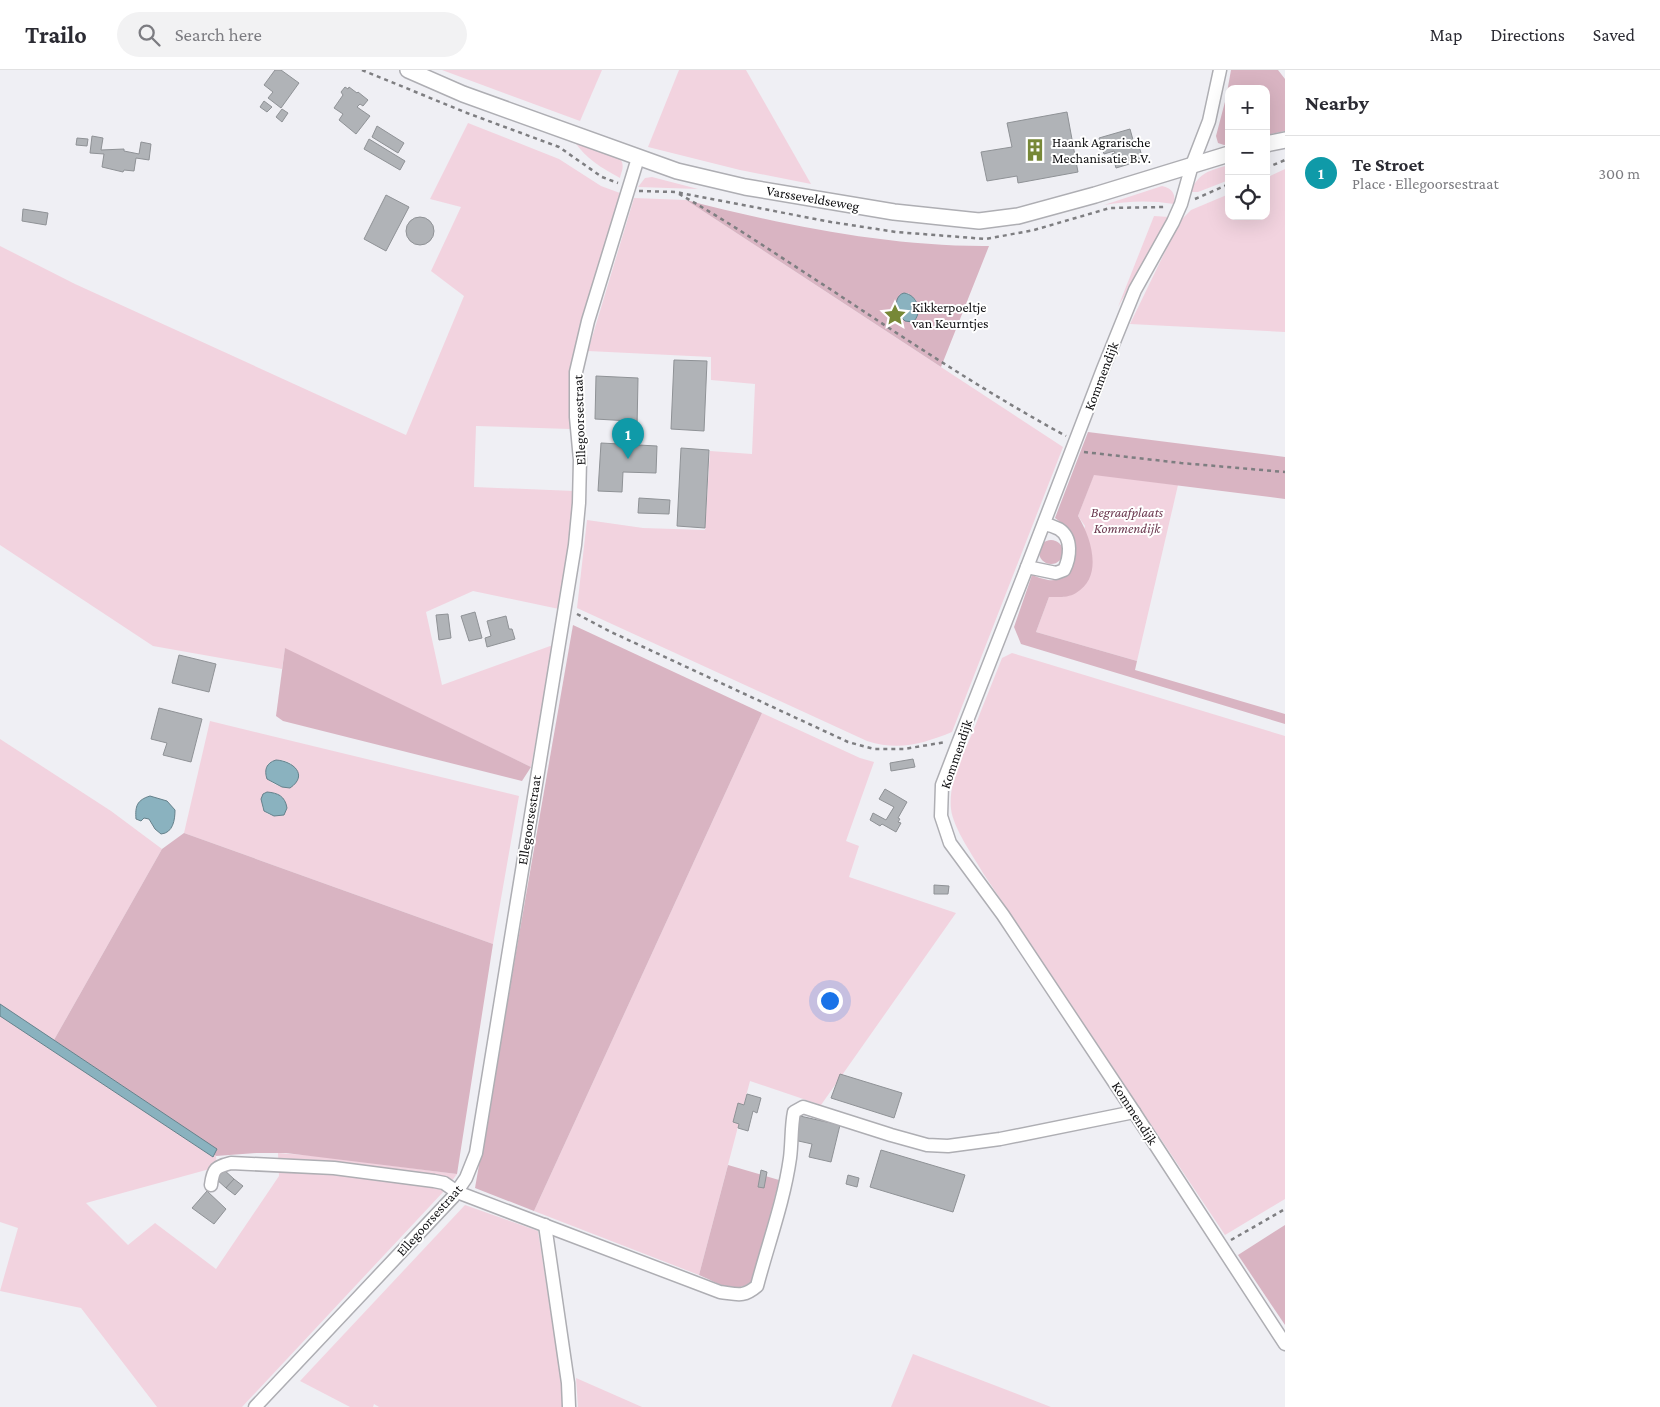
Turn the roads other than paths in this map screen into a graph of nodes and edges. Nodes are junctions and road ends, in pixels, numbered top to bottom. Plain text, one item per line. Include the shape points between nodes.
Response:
1 (408, 70) edge
2 (1220, 70) edge
3 (1285, 140) edge
4 (1270, 143) edge
5 (1225, 155) edge
6 (638, 158) junction
7 (1192, 165) junction
8 (1044, 524) junction
9 (1028, 567) junction
10 (1134, 1112) junction
11 (210, 1185) dead end
12 (457, 1192) junction
13 (545, 1225) junction
14 (1285, 1344) edge
15 (255, 1407) edge
16 (569, 1407) edge

1 - 6 main road, Varsseveldseweg via 463,94
2 - 7 street, Kommendijk via 1209,121
3 - 4 main road
5 - 7 main road, Varsseveldseweg
6 - 7 main road, Varsseveldseweg via 745,187 894,212 979,221 1018,216 1095,196
6 - 12 street, Ellegoorsestraat via 588,321 576,372 580,503 575,545 476,1153
7 - 8 street, Kommendijk via 1173,222 1135,290
8 - 9 street, Kommendijk
8 - 9 street via 1061,530 1069,542 1068,563 1064,570 1056,573
9 - 10 street, Kommendijk via 942,785 940,816 950,843 1003,915
10 - 13 street via 1000,1140 948,1146 927,1145 803,1107 794,1112 782,1196 757,1286 743,1295 720,1292
10 - 14 street, Kommendijk
11 - 12 street via 217,1167 231,1163 334,1168 405,1177 444,1183
12 - 13 street
12 - 15 street, Ellegoorsestraat
13 - 16 street

